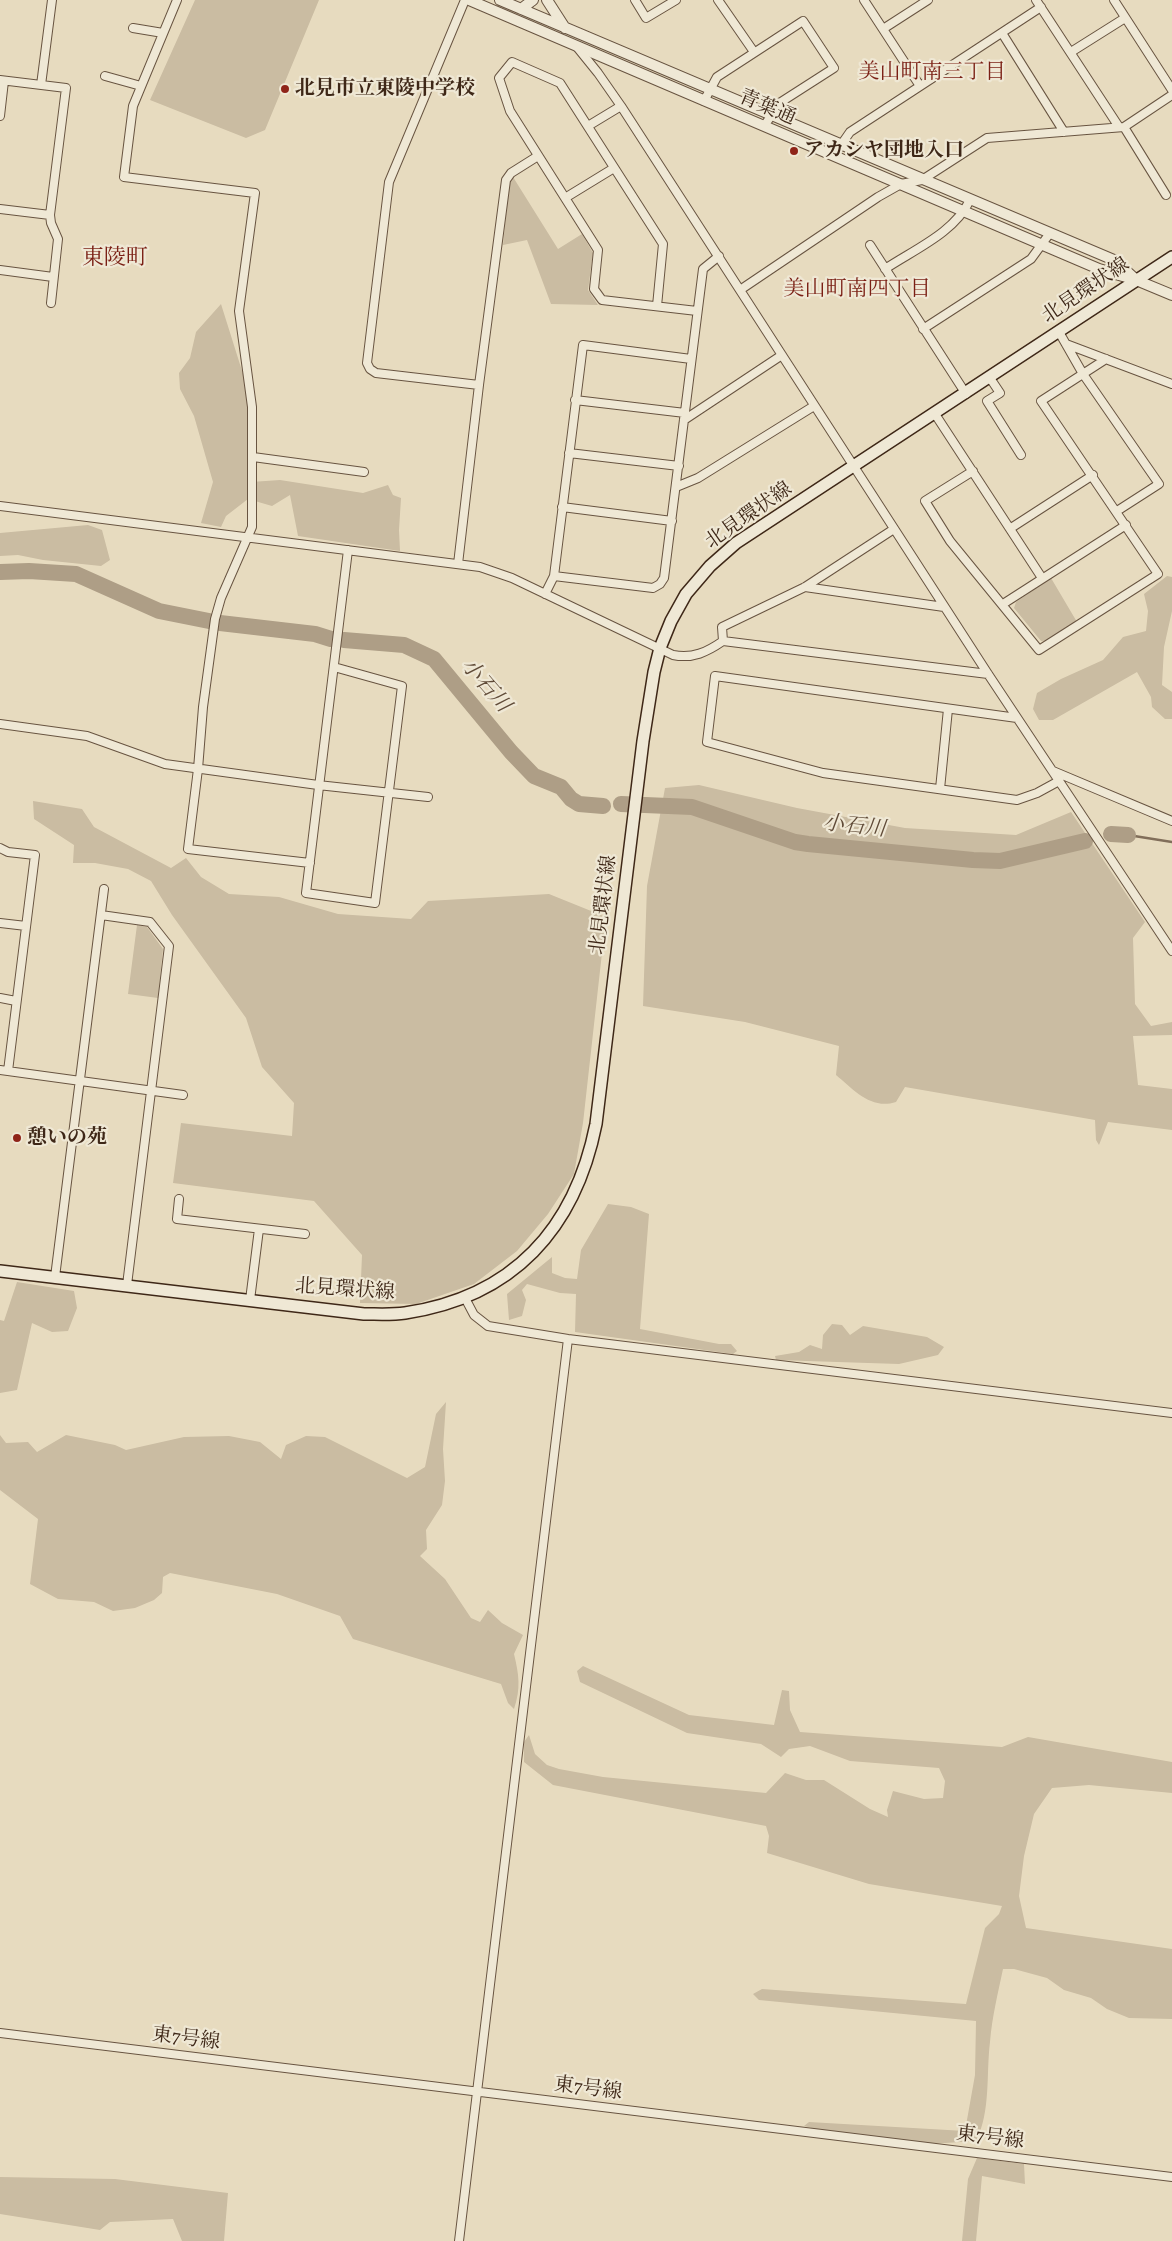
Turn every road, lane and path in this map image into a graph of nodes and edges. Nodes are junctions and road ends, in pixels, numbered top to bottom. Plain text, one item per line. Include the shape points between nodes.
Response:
1 (52, 0) edge
2 (177, 0) edge
3 (465, 0) edge
4 (469, 0) edge
5 (500, 0) edge
6 (533, 0) edge
7 (547, 0) edge
8 (635, 0) edge
9 (676, 0) edge
10 (718, 0) edge
11 (864, 0) edge
12 (928, 0) edge
13 (1036, 0) edge
14 (1114, 0) edge
15 (1041, 8) junction
16 (521, 9) junction
17 (1125, 18) junction
18 (133, 28) dead end
19 (565, 28) junction
20 (883, 29) junction
21 (163, 33) junction
22 (1002, 33) junction
23 (574, 44) junction
24 (754, 52) junction
25 (1071, 52) junction
26 (105, 76) dead end
27 (2, 80) edge
28 (41, 85) junction
29 (140, 86) junction
30 (920, 86) junction
31 (710, 90) junction
32 (1172, 90) edge
33 (1172, 95) edge
34 (704, 101) junction
35 (621, 106) junction
36 (0, 116) edge
37 (772, 116) junction
38 (588, 126) junction
39 (764, 126) junction
40 (1122, 127) junction
41 (1064, 132) junction
42 (839, 145) junction
43 (538, 156) junction
44 (834, 156) junction
45 (614, 168) junction
46 (922, 180) junction
47 (901, 184) junction
48 (1166, 195) dead end
49 (565, 198) junction
50 (970, 200) junction
51 (0, 210) edge
52 (965, 211) junction
53 (50, 215) junction
54 (1050, 233) junction
55 (1043, 245) junction
56 (870, 246) dead end
57 (719, 256) junction
58 (1172, 257) edge
59 (885, 269) junction
60 (0, 270) edge
61 (53, 277) junction
62 (1136, 280) junction
63 (740, 290) junction
64 (1172, 295) edge
65 (51, 303) dead end
66 (657, 306) junction
67 (697, 311) junction
68 (923, 329) junction
69 (1059, 332) junction
70 (1066, 344) junction
71 (782, 355) junction
72 (691, 359) junction
73 (1106, 359) junction
74 (1083, 374) junction
75 (990, 378) junction
76 (1172, 384) edge
77 (479, 385) junction
78 (966, 394) junction
79 (575, 400) junction
80 (814, 406) junction
81 (935, 414) junction
82 (685, 416) junction
83 (569, 453) junction
84 (1021, 455) dead end
85 (253, 457) junction
86 (679, 466) junction
87 (854, 466) junction
88 (973, 471) junction
89 (364, 472) dead end
90 (1093, 475) junction
91 (676, 487) junction
92 (0, 506) edge
93 (562, 507) junction
94 (1117, 511) junction
95 (672, 520) junction
96 (1126, 525) junction
97 (1011, 528) junction
98 (894, 529) junction
99 (249, 537) junction
100 (348, 550) junction
101 (458, 564) junction
102 (554, 576) junction
103 (1042, 578) junction
104 (806, 587) junction
105 (545, 594) junction
106 (1003, 604) junction
107 (944, 607) junction
108 (723, 641) junction
109 (660, 648) junction
110 (334, 667) junction
111 (988, 674) junction
112 (948, 709) junction
113 (1017, 718) junction
114 (0, 724) edge
115 (198, 769) junction
116 (1051, 770) junction
117 (1059, 781) junction
118 (318, 786) junction
119 (940, 789) junction
120 (388, 792) junction
121 (428, 797) dead end
122 (1172, 820) edge
123 (0, 848) edge
124 (310, 863) junction
125 (104, 889) dead end
126 (101, 915) junction
127 (0, 923) edge
128 (26, 926) junction
129 (1172, 951) edge
130 (0, 998) edge
131 (16, 1001) junction
132 (4, 1071) edge
133 (79, 1081) junction
134 (152, 1091) junction
135 (183, 1096) dead end
136 (179, 1199) dead end
137 (259, 1229) junction
138 (305, 1234) dead end
139 (0, 1271) edge
140 (55, 1277) junction
141 (127, 1286) junction
142 (465, 1298) junction
143 (250, 1300) junction
144 (568, 1339) junction
145 (1172, 1414) edge
146 (0, 2032) edge
147 (476, 2091) junction
148 (1172, 2177) edge
149 (459, 2241) edge

1 - 28 street
2 - 21 street
3 - 77 street via 389,182 367,363 376,373
4 - 23 street, 青葉通
5 - 16 street, 青葉通
6 - 16 street
7 - 19 street
8 - 9 street via 646,18
10 - 24 street
11 - 20 street
12 - 20 street
13 - 15 street
14 - 17 street
15 - 22 street
15 - 25 street
16 - 19 street, 青葉通
17 - 25 street
17 - 32 street
18 - 21 street
19 - 23 street
19 - 31 street, 青葉通
20 - 30 street
21 - 29 street
22 - 30 street
22 - 41 street
23 - 34 street, 青葉通
23 - 35 street
24 - 31 street via 718,77
24 - 37 street via 803,21 834,68 781,102
25 - 40 street
26 - 29 street
27 - 28 street
27 - 36 street
28 - 53 street via 66,88
29 - 85 street via 133,106 124,177 256,193 239,311 252,407
30 - 42 street via 850,132
31 - 34 street
31 - 37 street, 青葉通
33 - 40 street
34 - 39 street, 青葉通
35 - 38 street
35 - 57 street
37 - 39 street
37 - 42 street, 青葉通
38 - 43 street via 560,83 512,62 499,78 510,110
38 - 45 street
39 - 44 street, 青葉通
40 - 41 street
40 - 48 street
41 - 46 street via 987,138
42 - 44 street
42 - 46 street, 青葉通
43 - 49 street
43 - 77 street via 511,173 506,180
44 - 47 street, 青葉通
45 - 49 street
45 - 66 street via 663,244
46 - 47 street
46 - 50 street, 青葉通
47 - 52 street, 青葉通
47 - 63 street
49 - 66 street via 598,250 594,289 602,300
50 - 52 street
50 - 54 street, 青葉通
51 - 53 street
52 - 55 street, 青葉通
52 - 59 street via 954,224
53 - 61 street via 58,239
54 - 55 street
54 - 62 street, 青葉通 via 1114,260
55 - 62 street, 青葉通 via 1099,269
55 - 68 street via 1031,259
56 - 59 street
57 - 63 street
57 - 67 street via 703,269
58 - 62 main road, 北見環状線
59 - 68 street
60 - 61 street
61 - 65 street
62 - 64 street, 青葉通
62 - 69 main road, 北見環状線
63 - 71 street
66 - 67 street
67 - 72 street
68 - 78 street
69 - 70 street
69 - 75 main road, 北見環状線
70 - 73 street
70 - 74 street
71 - 80 street
71 - 82 street
72 - 79 street via 583,345
72 - 82 street
73 - 74 street
73 - 76 street
74 - 90 street via 1041,401
74 - 94 street via 1159,484
75 - 78 main road, 北見環状線
75 - 84 street via 1000,393 987,402
77 - 101 street
78 - 81 main road, 北見環状線
79 - 82 street
79 - 83 street
80 - 87 street
80 - 91 street via 698,478
81 - 87 main road, 北見環状線
81 - 88 street
82 - 86 street
83 - 86 street
83 - 93 street
85 - 89 street
85 - 99 street
86 - 91 street
87 - 98 street
87 - 109 main road, 北見環状線 via 736,543 710,566 686,594
88 - 97 street
88 - 106 street via 925,501 950,541
90 - 94 street
90 - 97 street
91 - 95 street
92 - 99 street
93 - 95 street
93 - 102 street
94 - 96 street
95 - 102 street via 664,578 653,588
96 - 103 street
96 - 106 street via 1158,574 1039,650
97 - 103 street
98 - 104 street
98 - 107 street
99 - 100 street
99 - 115 street via 215,618
100 - 101 street
100 - 110 street
101 - 105 street via 480,567 512,578
102 - 105 street
103 - 106 street
104 - 107 street
104 - 108 street via 722,627
105 - 109 street
107 - 111 street
108 - 109 street via 707,652 687,658
108 - 111 street
109 - 142 main road, 北見環状線 via 643,741 590,1155 579,1186 560,1220 538,1247 503,1277
110 - 118 street
110 - 120 street via 402,686
111 - 113 street
112 - 113 street
112 - 119 street
112 - 119 street via 716,676 707,742 823,773
113 - 116 street
114 - 115 street via 87,736 165,764
115 - 118 street
115 - 124 street via 188,849
116 - 117 street
116 - 122 street
117 - 119 street via 1017,800
117 - 129 street
118 - 120 street
118 - 124 street
120 - 121 street
120 - 124 street via 375,903 306,893
123 - 128 street via 8,852 34,854
125 - 126 street
126 - 133 street
126 - 134 street via 150,922 169,946
127 - 128 street
128 - 131 street
130 - 131 street
131 - 132 street
132 - 133 street
133 - 134 street
133 - 140 street
134 - 135 street
134 - 141 street
136 - 137 street via 177,1219
137 - 138 street
137 - 143 street
139 - 140 main road, 北見環状線
140 - 141 main road, 北見環状線
141 - 143 main road, 北見環状線
142 - 143 main road, 北見環状線 via 403,1313 364,1314
142 - 144 street via 474,1315 488,1326
144 - 145 street
144 - 147 street
146 - 147 street, 東7号線
147 - 148 street, 東7号線
147 - 149 street

